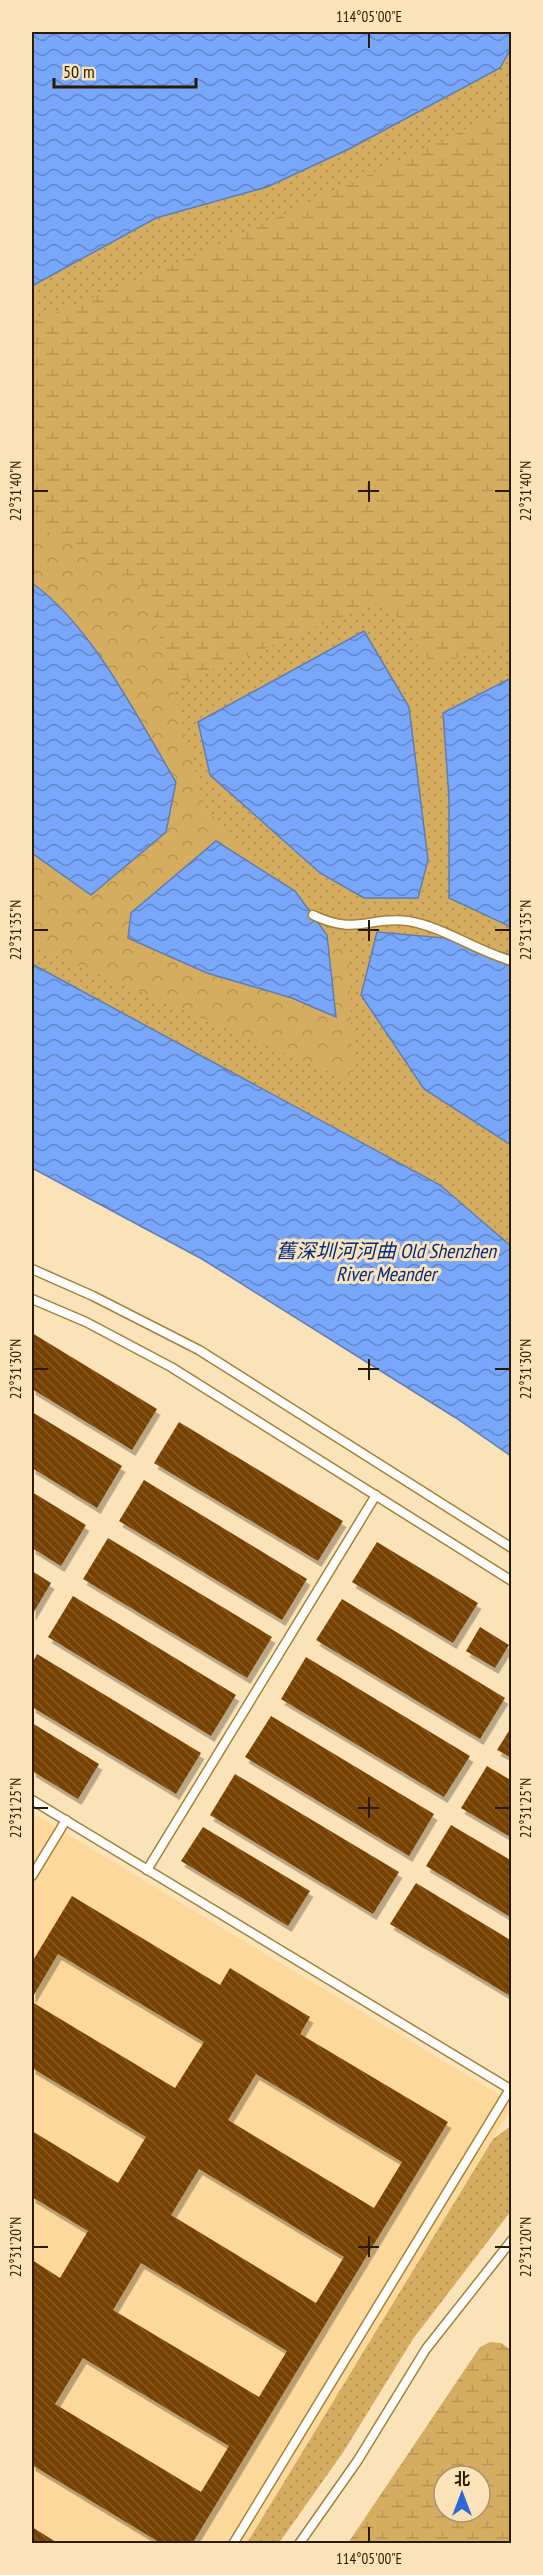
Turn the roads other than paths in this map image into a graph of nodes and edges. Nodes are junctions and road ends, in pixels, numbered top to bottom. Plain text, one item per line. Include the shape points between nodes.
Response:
1 (313, 915) dead end
2 (512, 961) edge
3 (32, 1269) edge
4 (32, 1299) edge
5 (376, 1496) junction
6 (512, 1548) edge
7 (512, 1581) edge
8 (32, 1800) edge
9 (66, 1820) junction
10 (147, 1870) junction
11 (32, 1876) edge
12 (511, 2089) edge
13 (512, 2240) edge
14 (233, 2544) edge
15 (299, 2544) edge

1 - 2 lane via 345,927 407,921
3 - 6 lane via 199,1350
4 - 5 lane via 86,1322 171,1367
5 - 7 lane
5 - 10 lane
8 - 9 lane
9 - 10 lane
9 - 11 lane
10 - 12 lane
12 - 14 lane
13 - 15 lane via 426,2349 358,2460

